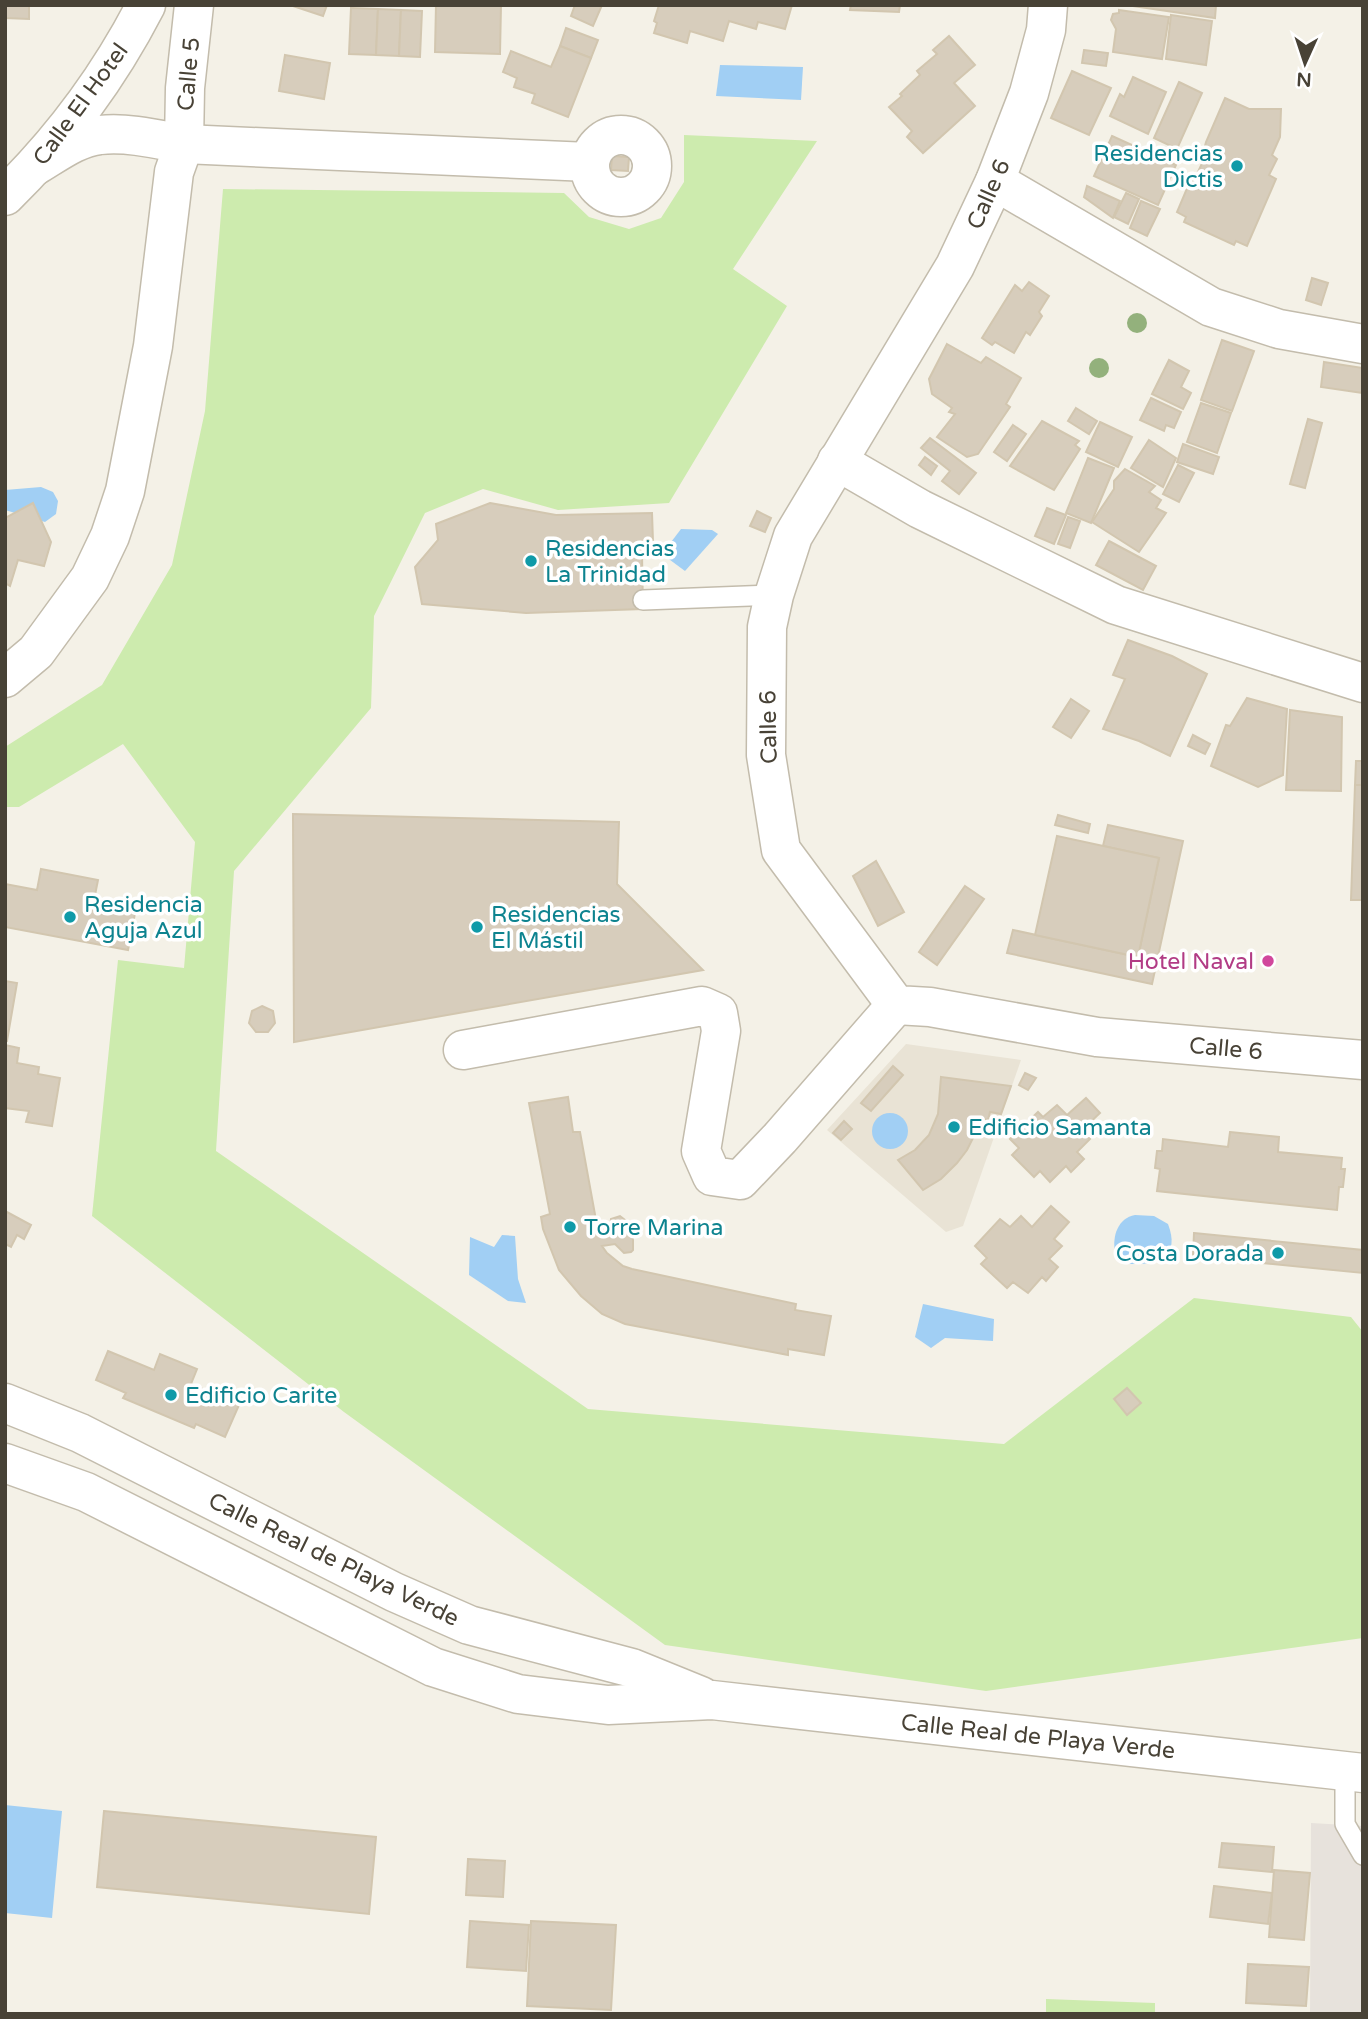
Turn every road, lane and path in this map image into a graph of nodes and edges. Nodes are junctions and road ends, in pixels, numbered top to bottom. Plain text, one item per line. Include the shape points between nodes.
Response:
1 (146, 5) edge
2 (194, 5) edge
3 (1048, 5) edge
4 (184, 144) junction
5 (589, 162) dead end
6 (35, 166) junction
7 (995, 181) junction
8 (5, 196) edge
9 (1363, 344) edge
10 (837, 461) junction
11 (774, 595) junction
12 (643, 600) dead end
13 (5, 678) edge
14 (1363, 683) edge
15 (897, 1005) junction
16 (463, 1050) dead end
17 (1363, 1060) edge
18 (5, 1404) edge
19 (5, 1463) edge
20 (712, 1700) junction
21 (1354, 1772) edge
22 (1363, 1856) edge

1 - 6 street, Calle El Hotel via 118,55
2 - 4 street, Calle 5
3 - 7 street, Calle 6 via 1029,93
4 - 5 street
4 - 6 street via 99,135
4 - 13 street, Calle 5 via 174,172 153,346 135,444 110,536 90,578 65,614 36,652
6 - 8 street, Calle El Hotel
7 - 9 street via 1211,307 1279,329
7 - 10 street, Calle 6 via 955,266
10 - 11 street, Calle 6 via 793,536
10 - 14 street via 920,509 1116,605
11 - 12 lane
11 - 15 street, Calle 6 via 767,627 766,755 781,850
15 - 16 street via 740,1180 712,1176 701,1151 721,1031 718,1013 702,1006
15 - 17 street, Calle 6 via 1097,1037
18 - 20 street, Calle Real de Playa Verde via 80,1433 382,1586 469,1625 632,1668
19 - 20 street, Calle Real de Playa Verde via 86,1492 433,1667 518,1695 608,1705
20 - 21 street, Calle Real de Playa Verde
21 - 22 lane via 1345,1824

